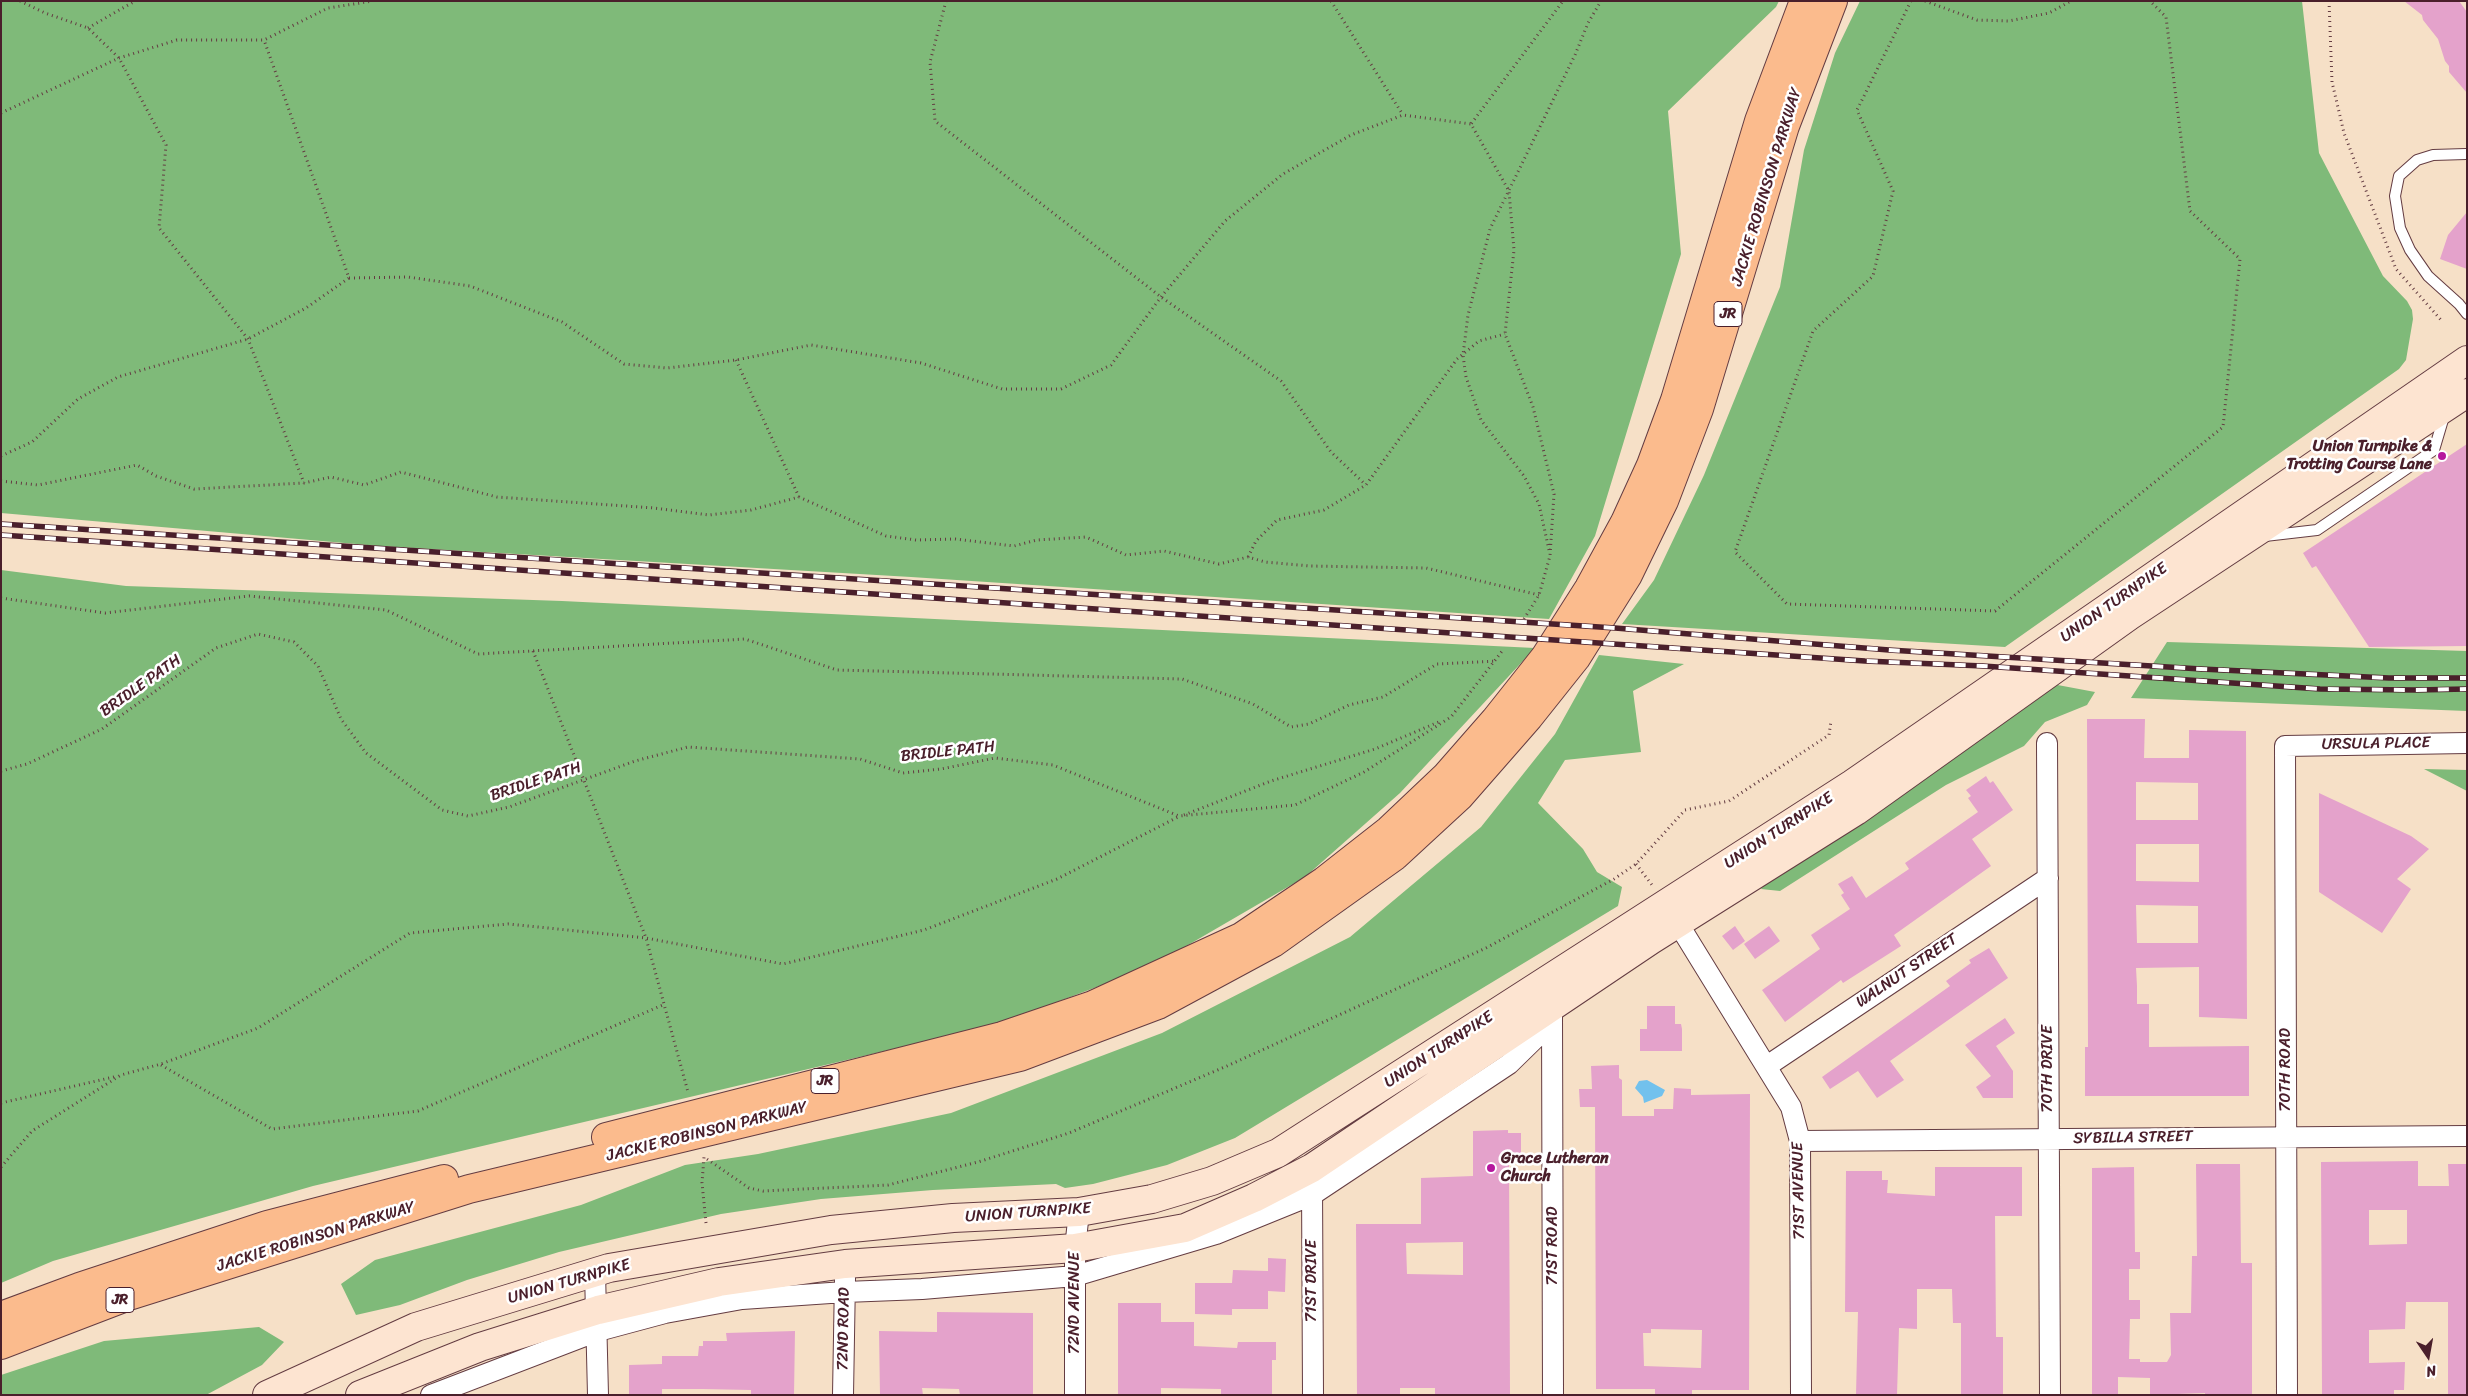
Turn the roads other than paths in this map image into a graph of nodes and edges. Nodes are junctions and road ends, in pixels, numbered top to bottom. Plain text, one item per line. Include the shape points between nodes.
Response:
1 (1804, 1) edge
2 (1833, 1) edge
3 (2466, 154) edge
4 (2467, 314) edge
5 (2467, 360) edge
6 (2457, 399) edge
7 (2048, 743) dead end
8 (2467, 743) edge
9 (2285, 746) joint
10 (2048, 878) junction
11 (1666, 905) junction
12 (1552, 1015) junction
13 (1767, 1066) junction
14 (2467, 1136) edge
15 (2286, 1137) junction
16 (2048, 1139) junction
17 (1800, 1141) junction
18 (1312, 1168) junction
19 (1312, 1195) junction
20 (1079, 1212) junction
21 (1075, 1248) junction
22 (240, 1260) junction
23 (845, 1264) junction
24 (595, 1272) junction
25 (1075, 1276) junction
26 (845, 1292) junction
27 (1, 1316) edge
28 (598, 1320) junction
29 (1, 1345) edge
30 (1, 1361) edge
31 (363, 1394) edge
32 (267, 1395) edge
33 (431, 1395) edge
34 (598, 1395) edge
35 (843, 1395) edge
36 (1075, 1395) edge
37 (1313, 1395) edge
38 (1553, 1395) edge
39 (1802, 1395) edge
40 (2050, 1395) edge
41 (2286, 1395) edge

1 - 27 highway, JACKIE ROBINSON PARKWAY / JR via 1759,121 1675,400 1629,514 1590,588 1545,657 1446,776 1389,830 1324,881 1240,937 1093,1005 1020,1030 266,1225
2 - 22 highway, JACKIE ROBINSON PARKWAY / JR via 1785,126 1699,409 1664,501 1628,575 1576,658 1529,717 1459,797 1396,856 1272,943 1158,1005 1020,1057 469,1190
3 - 4 lane via 2433,155 2417,160 2399,176 2394,196 2400,228 2410,250 2428,276
5 - 11 main road, UNION TURNPIKE via 1852,784
6 - 11 main road, UNION TURNPIKE via 2129,616 1856,811
7 - 10 street, 70TH DRIVE
8 - 9 street, URSULA PLACE
9 - 15 street, 70TH ROAD
10 - 13 street, WALNUT STREET
10 - 16 street, 70TH DRIVE
11 - 12 main road, UNION TURNPIKE
11 - 13 street, 71ST AVENUE
11 - 20 main road, UNION TURNPIKE via 1278,1153 1212,1181 1152,1199
12 - 18 main road, UNION TURNPIKE
12 - 19 street, UNION TURNPIKE via 1509,1064
12 - 38 street, 71ST ROAD
13 - 17 street, 71ST AVENUE via 1791,1107
14 - 15 street, SYBILLA STREET
15 - 16 street, SYBILLA STREET
15 - 41 street, 70TH ROAD
16 - 17 street, SYBILLA STREET
16 - 40 street, 70TH DRIVE
17 - 39 street, 71ST AVENUE
18 - 19 street, 71ST DRIVE
18 - 21 main road, UNION TURNPIKE via 1185,1228
19 - 25 street, UNION TURNPIKE via 1216,1234
19 - 37 street, 71ST DRIVE
20 - 21 street, 72ND AVENUE
20 - 24 main road, UNION TURNPIKE via 953,1218 831,1230
21 - 23 main road, UNION TURNPIKE
21 - 25 street, 72ND AVENUE
22 - 29 highway, JACKIE ROBINSON PARKWAY / JR via 130,1296
22 - 30 highway
23 - 26 street, 72ND ROAD
23 - 28 main road, UNION TURNPIKE via 719,1282
24 - 28 street
24 - 32 main road, UNION TURNPIKE via 416,1327
25 - 26 street, UNION TURNPIKE
25 - 36 street, 72ND AVENUE
26 - 28 street, UNION TURNPIKE via 742,1299 665,1313
26 - 35 street, 72ND ROAD
28 - 31 main road, UNION TURNPIKE via 480,1347
28 - 33 street, UNION TURNPIKE
28 - 34 street

